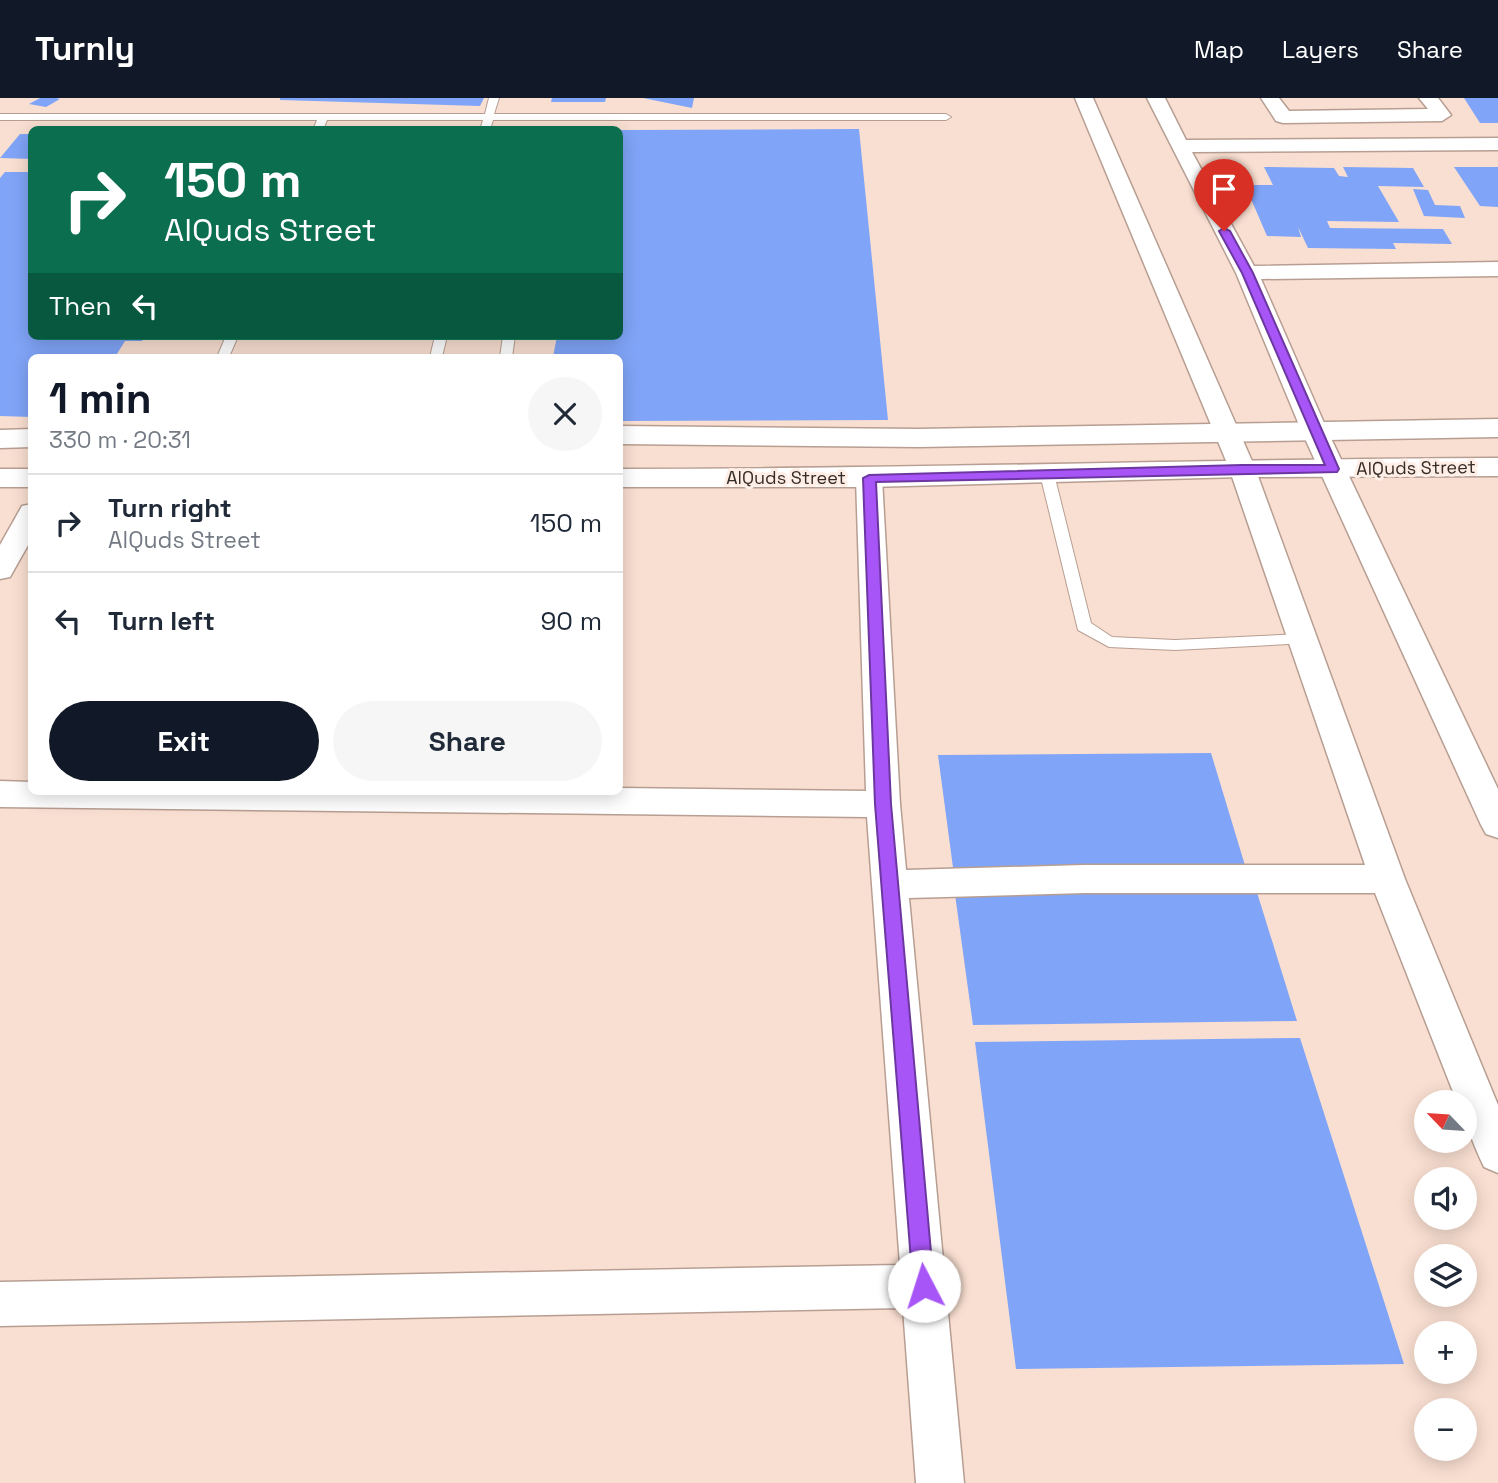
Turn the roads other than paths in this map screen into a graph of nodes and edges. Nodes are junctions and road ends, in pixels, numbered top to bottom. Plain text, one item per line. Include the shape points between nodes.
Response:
1 (494, 98) edge
2 (1084, 98) edge
3 (1156, 98) edge
4 (1270, 98) edge
5 (1428, 98) edge
6 (0, 117) edge
7 (323, 117) junction
8 (489, 117) junction
9 (946, 117) dead end
10 (320, 126) edge
11 (486, 126) edge
12 (1498, 144) edge
13 (1178, 146) junction
14 (1498, 269) edge
15 (1247, 273) junction
16 (1498, 428) edge
17 (1315, 432) junction
18 (1225, 433) junction
19 (623, 435) edge
20 (28, 438) edge
21 (0, 439) edge
22 (1498, 467) edge
23 (1242, 468) junction
24 (1333, 469) junction
25 (1047, 474) junction
26 (0, 478) edge
27 (28, 478) edge
28 (623, 478) edge
29 (869, 478) junction
30 (28, 519) edge
31 (0, 570) edge
32 (1302, 639) junction
33 (0, 794) edge
34 (28, 794) edge
35 (88, 795) edge
36 (883, 804) junction
37 (1498, 825) edge
38 (1387, 879) junction
39 (890, 884) junction
40 (1498, 1154) edge
41 (924, 1286) junction
42 (0, 1304) edge
43 (940, 1483) edge

1 - 8 lane
2 - 18 street
3 - 13 street
4 - 5 street via 1283,117 1442,116
6 - 7 lane
7 - 8 lane
7 - 10 lane
8 - 9 lane
8 - 11 lane
12 - 13 street
13 - 15 street
14 - 15 street
15 - 17 street
16 - 17 street, AlQuds Street
17 - 18 street, AlQuds Street
17 - 24 street
18 - 19 street, AlQuds Street via 919,438
18 - 23 street
20 - 21 street
22 - 24 street, AlQuds Street
23 - 24 street, AlQuds Street
23 - 25 street, AlQuds Street
23 - 32 street
24 - 37 street
25 - 29 street, AlQuds Street
25 - 32 lane via 1084,626 1095,635 1109,642 1175,645
26 - 27 street
28 - 29 street, AlQuds Street
29 - 36 street
30 - 31 street
32 - 38 street
33 - 34 street
35 - 36 street
36 - 39 street
38 - 39 street
38 - 40 street
39 - 41 street
41 - 42 street
41 - 43 street

